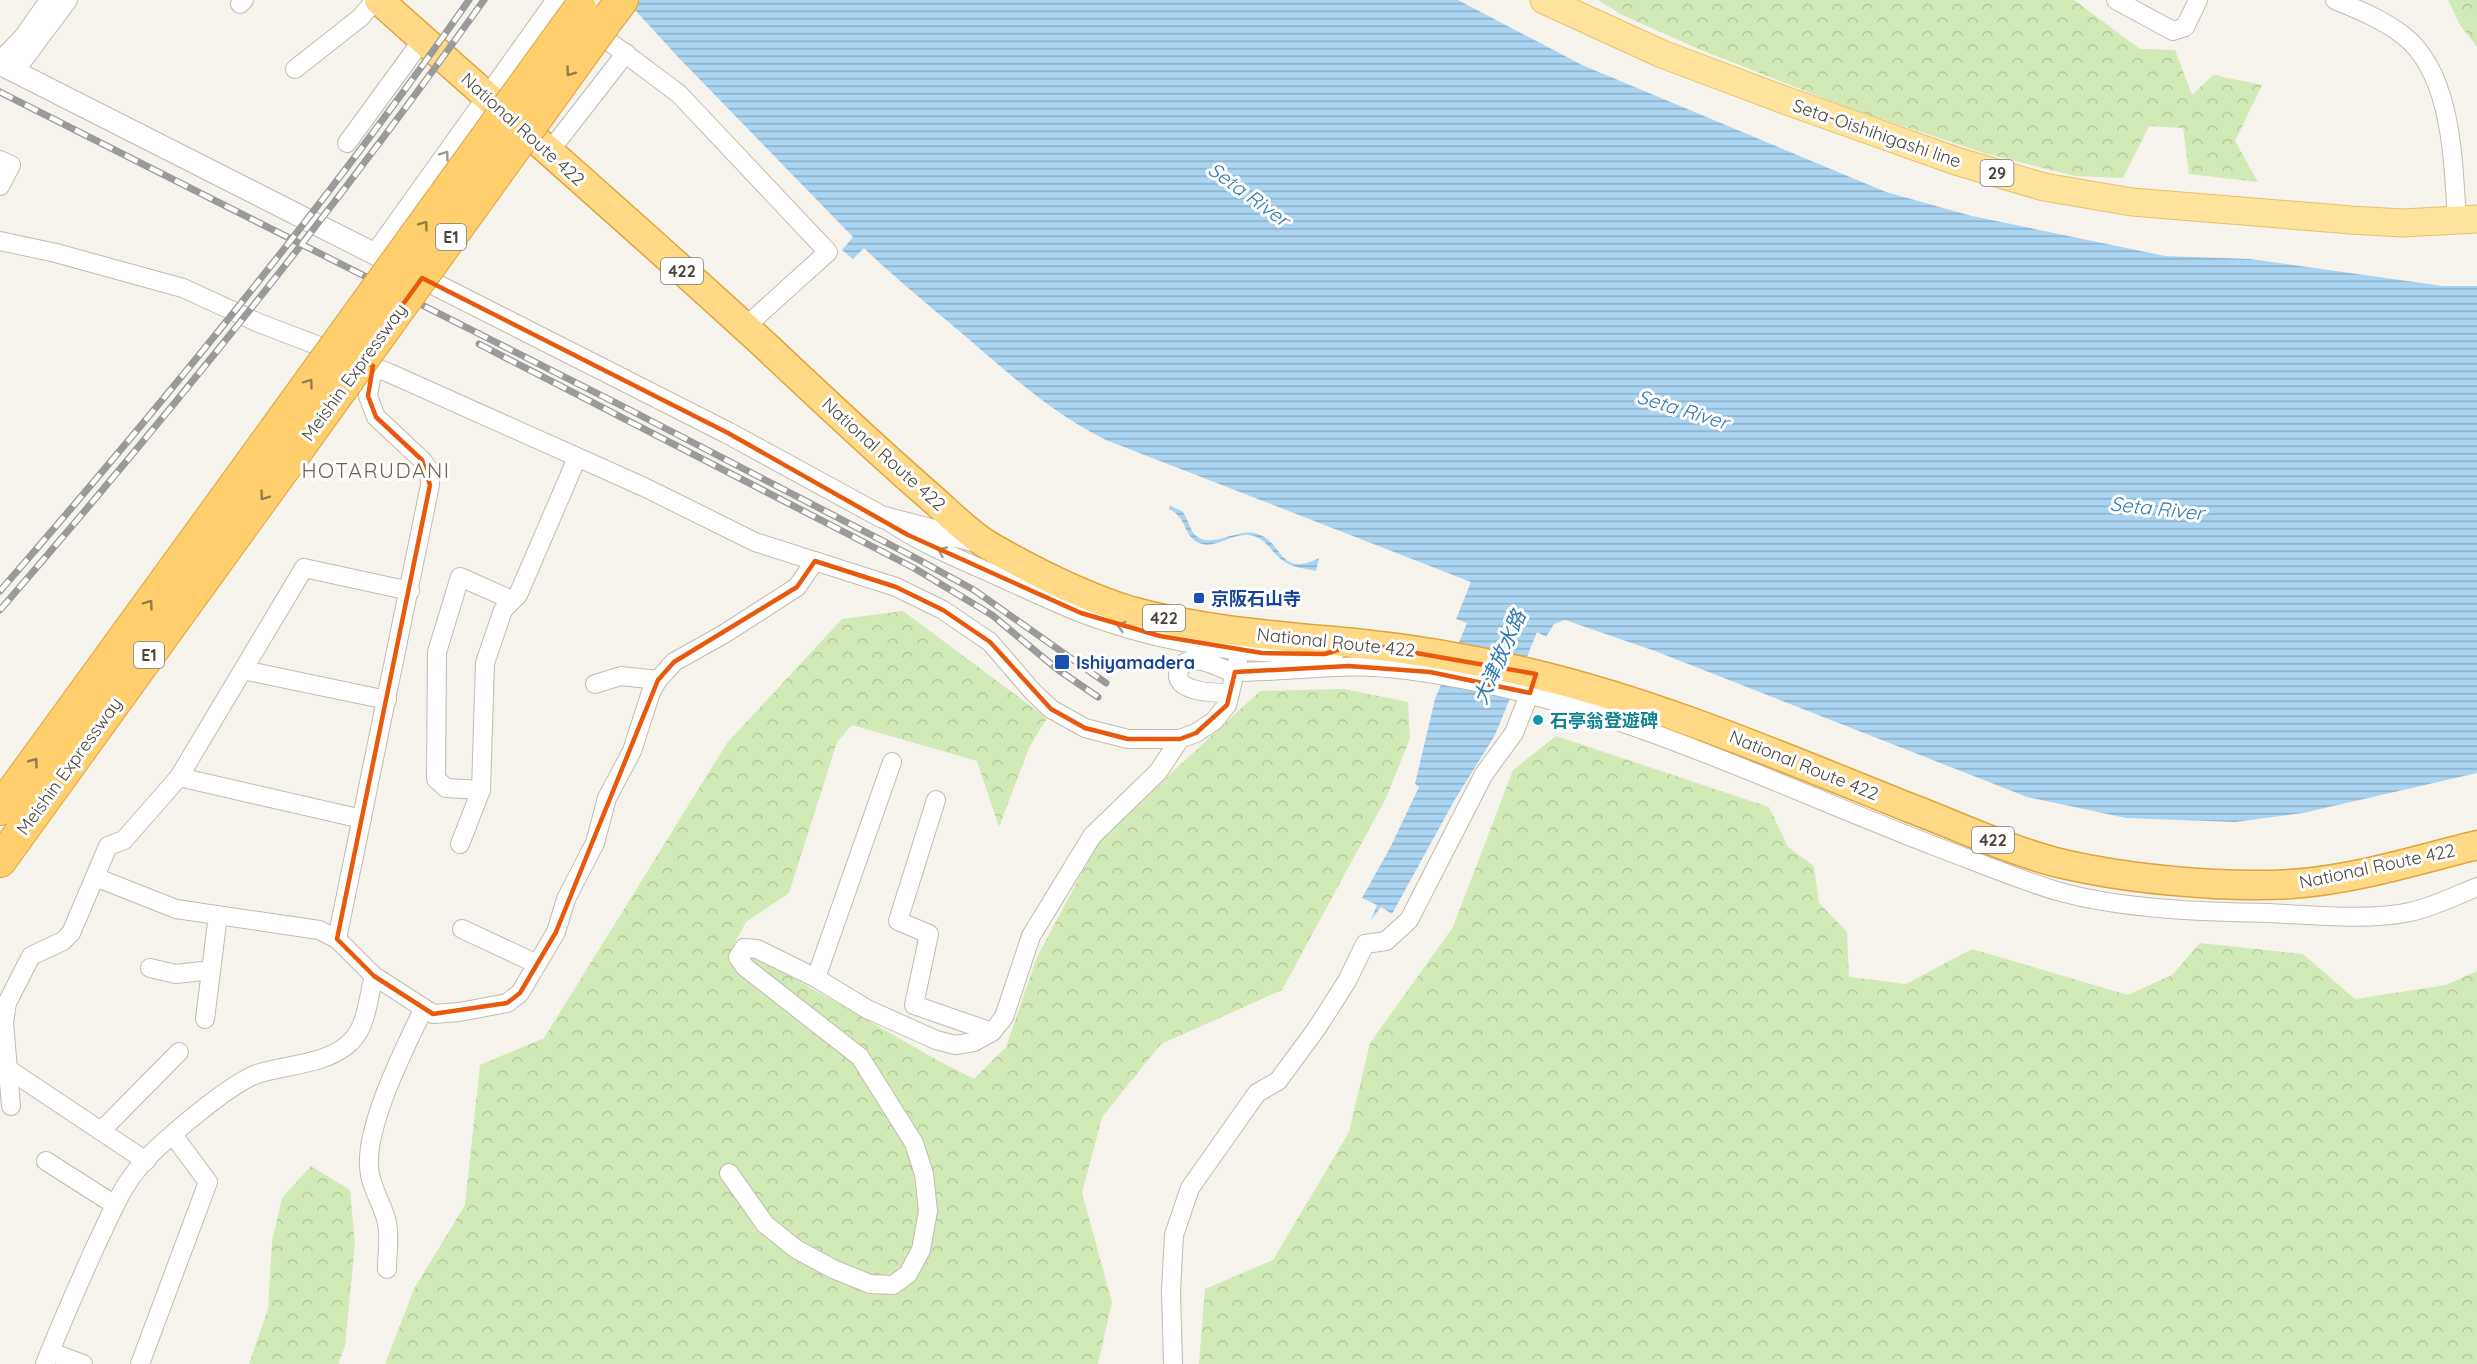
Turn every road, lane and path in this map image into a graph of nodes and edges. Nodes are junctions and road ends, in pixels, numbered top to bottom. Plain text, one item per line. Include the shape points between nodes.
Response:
1 (49, 0) edge
2 (68, 0) edge
3 (377, 0) edge
4 (586, 0) edge
5 (622, 0) edge
6 (1544, 0) edge
7 (2116, 0) edge
8 (2199, 0) edge
9 (2345, 2) edge
10 (423, 39) junction
11 (626, 53) junction
12 (5, 65) edge
13 (295, 69) dead end
14 (487, 97) junction
15 (347, 143) dead end
16 (549, 152) junction
17 (0, 160) edge
18 (0, 186) edge
19 (2467, 220) edge
20 (0, 242) edge
21 (374, 254) junction
22 (745, 327) junction
23 (373, 366) junction
24 (287, 440) junction
25 (577, 458) junction
26 (882, 517) junction
27 (983, 543) junction
28 (815, 561) junction
29 (410, 591) junction
30 (512, 600) junction
31 (1243, 641) junction
32 (243, 670) junction
33 (1235, 672) junction
34 (658, 680) junction
35 (1532, 680) junction
36 (595, 684) dead end
37 (1230, 693) junction
38 (387, 700) junction
39 (1180, 739) junction
40 (892, 762) dead end
41 (179, 777) junction
42 (481, 790) junction
43 (936, 800) dead end
44 (0, 809) edge
45 (362, 819) junction
46 (460, 844) dead end
47 (2477, 845) edge
48 (1973, 847) junction
49 (0, 861) edge
50 (95, 877) junction
51 (2477, 887) edge
52 (218, 915) junction
53 (462, 929) dead end
54 (337, 939) junction
55 (537, 964) junction
56 (150, 968) dead end
57 (211, 970) junction
58 (374, 976) junction
59 (816, 978) junction
60 (424, 1008) junction
61 (205, 1019) dead end
62 (992, 1032) junction
63 (179, 1052) dead end
64 (8, 1069) junction
65 (11, 1106) dead end
66 (101, 1131) junction
67 (173, 1135) junction
68 (45, 1161) dead end
69 (146, 1161) junction
70 (729, 1173) dead end
71 (115, 1204) junction
72 (387, 1269) dead end
73 (47, 1358) edge
74 (82, 1364) edge
75 (140, 1364) edge
76 (1173, 1364) edge

1 - 12 street
2 - 12 street
3 - 10 highway, National Route 422 / 422
3 - 13 street
24 -> 4 highway, Meishin Expressway / E1, bridge
5 -> 24 highway, Meishin Expressway / E1, bridge
6 - 19 main road, Seta-Oishihigashi line / 29 via 1662,54 1797,105 1956,161 2044,187 2132,202 2351,220
7 - 8 street via 2173,31 2185,27
9 - 19 street via 2405,37 2428,65 2439,86
10 - 14 highway, National Route 422 / 422
10 - 15 street
11 - 14 street via 555,1
11 - 16 street
11 - 22 street via 679,94 828,252
12 - 21 street
14 - 16 highway, National Route 422 / 422
21 -> 14 street
16 - 22 highway, National Route 422 / 422
17 - 18 street via 11,165
20 - 23 street via 56,252 183,288
21 - 26 street via 728,433
22 - 27 highway, National Route 422 / 422
23 - 25 street
23 - 29 street via 368,396 376,417 429,470 427,507
44 -> 24 highway, Meishin Expressway / E1
24 -> 49 highway, Meishin Expressway / E1
25 - 28 street via 755,542
25 - 30 street via 518,595
26 - 27 street
31 -> 26 street via 1160,636 1081,613 908,535
27 - 31 highway, National Route 422 / 422 via 1098,600
28 - 34 street via 797,587 674,662
28 - 39 street via 896,586 943,610 990,642 1051,709 1085,728 1128,739
29 - 32 street via 304,567
29 - 38 street
30 - 42 street via 503,610 485,663
30 - 42 street via 460,577 437,652 436,779 446,788
31 - 33 street
31 - 35 highway, National Route 422 / 422 via 1359,644 1449,656
32 - 38 street
32 - 41 street
33 - 35 street via 1349,666
33 - 37 street
33 - 37 street via 1196,660 1188,661 1179,671 1183,685 1209,693
34 - 36 street via 621,676
34 - 55 street via 632,751 607,798 595,843 566,899 556,932
35 - 48 highway, National Route 422 / 422 via 1604,693 1680,717
35 - 76 street via 1514,733 1484,774 1409,920 1386,941 1365,945 1317,1028 1278,1081 1257,1093 1190,1188 1174,1235
37 - 39 street via 1227,705 1214,721
38 - 45 street
39 - 62 street via 1158,772 1092,836 1031,936 1004,1017
40 - 59 street
41 - 45 street
41 - 50 street via 124,840 108,846
42 - 46 street
43 - 62 street via 898,921 929,934 914,1005
45 - 54 street
47 - 48 highway, National Route 422 / 422 via 2325,880 2250,885 2157,879
48 - 51 street via 2056,891 2103,901 2228,912 2409,912
50 - 52 street via 176,909
50 - 64 street via 71,933 31,956 7,1003 4,1022
52 - 54 street via 319,930
52 - 57 street
53 - 55 street
54 - 58 street
55 - 60 street via 520,993 507,1003 433,1014
56 - 57 street via 176,974
57 - 61 street
58 - 60 street
58 - 67 street via 365,1021 347,1046 312,1062 258,1073 235,1085
59 - 62 street via 867,1009 936,1040 955,1045 974,1042
59 - 70 street via 757,949 744,948 738,957 745,967 860,1057 914,1143 924,1174 928,1211 921,1250 908,1274 892,1285 860,1280 796,1249 765,1224
60 - 72 street via 389,1085 368,1165 371,1186 387,1224
63 - 66 street
64 - 65 street
64 - 66 street
66 - 69 street
67 - 69 street
67 - 75 street via 208,1182
68 - 71 street
69 - 71 street
71 - 73 street
73 - 74 street

